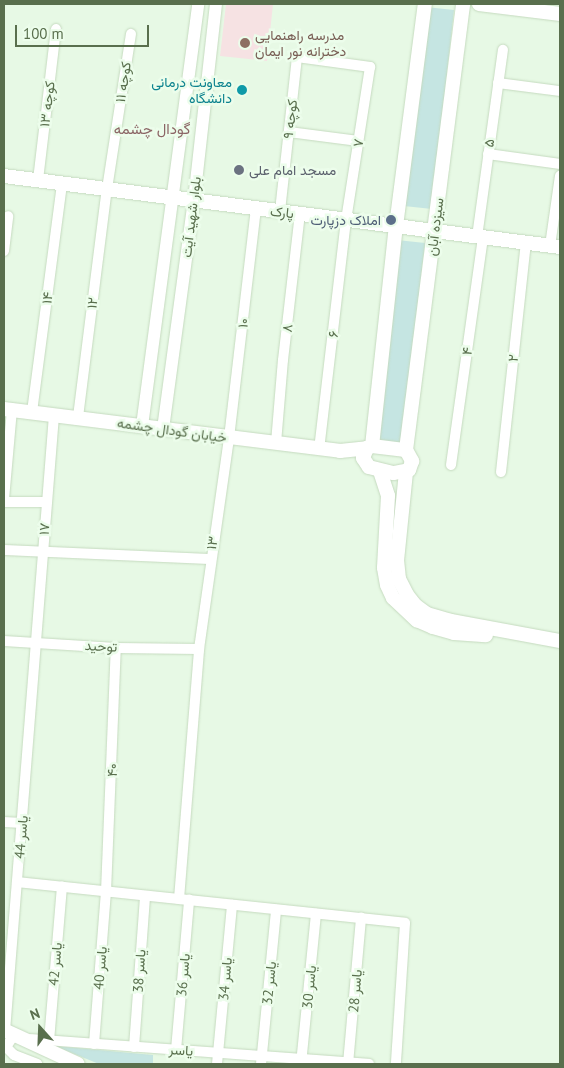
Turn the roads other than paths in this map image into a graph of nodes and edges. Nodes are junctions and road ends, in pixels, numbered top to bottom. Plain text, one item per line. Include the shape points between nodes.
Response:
1 (198, 4) edge
2 (216, 4) edge
3 (425, 4) edge
4 (464, 4) edge
5 (479, 4) edge
6 (509, 6) edge
7 (560, 14) edge
8 (56, 29) dead end
9 (131, 34) dead end
10 (503, 50) dead end
11 (370, 67) joint
12 (498, 83) junction
13 (560, 91) edge
14 (289, 132) junction
15 (358, 141) junction
16 (488, 154) junction
17 (560, 164) edge
18 (4, 176) edge
19 (560, 176) edge
20 (38, 180) junction
21 (62, 184) junction
22 (107, 189) junction
23 (172, 198) junction
24 (194, 200) junction
25 (256, 209) junction
26 (280, 211) junction
27 (300, 214) junction
28 (8, 216) dead end
29 (346, 220) junction
30 (396, 226) junction
31 (434, 231) junction
32 (480, 237) junction
33 (526, 243) junction
34 (555, 247) edge
35 (4, 251) edge
36 (8, 409) edge
37 (32, 412) junction
38 (54, 415) junction
39 (78, 416) junction
40 (142, 426) junction
41 (163, 429) junction
42 (229, 438) junction
43 (276, 444) junction
44 (370, 447) junction
45 (319, 449) junction
46 (406, 450) junction
47 (340, 452) junction
48 (365, 463) junction
49 (451, 466) dead end
50 (380, 471) junction
51 (406, 472) junction
52 (501, 472) dead end
53 (4, 501) edge
54 (46, 502) junction
55 (4, 550) edge
56 (42, 550) junction
57 (210, 559) junction
58 (510, 634) junction
59 (4, 641) edge
60 (560, 641) edge
61 (37, 642) junction
62 (116, 648) junction
63 (199, 649) junction
64 (4, 822) edge
65 (22, 823) junction
66 (17, 882) junction
67 (62, 887) junction
68 (106, 892) junction
69 (145, 896) junction
70 (184, 900) junction
71 (232, 905) junction
72 (276, 910) junction
73 (316, 914) junction
74 (361, 918) junction
75 (11, 1034) edge
76 (49, 1041) junction
77 (94, 1044) junction
78 (134, 1047) junction
79 (176, 1050) junction
80 (218, 1053) junction
81 (262, 1060) edge
82 (301, 1062) edge
83 (37, 1064) edge
84 (78, 1064) edge
85 (217, 1064) edge
86 (348, 1064) edge
87 (369, 1064) edge
88 (396, 1064) edge

1 - 23 street, بلوار شهید آیت
2 - 24 street, بلوار شهید آیت
3 - 30 main road
4 - 31 main road, سیزده آبان
5 - 6 main road
6 - 7 main road
8 - 20 street, کوچه ۱۳
9 - 22 street, کوچه ۱۱
10 - 12 street, ۵
11 - 14 street, کوچه ۹ via 297,57
11 - 15 street, ۷
12 - 13 street
12 - 16 street, ۵
14 - 15 street
14 - 26 street, کوچه ۹
15 - 29 street, ۷
16 - 17 street
16 - 32 street, ۵
18 - 20 main road, پارک
19 - 34 street
20 - 21 main road, پارک
21 - 22 main road, پارک
21 - 37 street, ۱۴
22 - 23 main road, پارک
22 - 39 street, ۱۲
23 - 24 main road, پارک
23 - 40 street, بلوار شهید آیت
24 - 25 main road, پارک
24 - 41 street, بلوار شهید آیت
25 - 26 main road, پارک
25 - 42 street, ۱۰
26 - 27 main road, پارک
27 - 29 main road, پارک
27 - 43 street, ۸
28 - 35 street
29 - 30 main road, پارک
29 - 45 street, ۶
30 - 31 main road, پارک
30 - 44 main road
31 - 32 main road, پارک
31 - 46 main road, سیزده آبان
32 - 33 main road, پارک
32 - 49 street, ۴
33 - 34 main road, پارک
33 - 52 street, ۲
36 - 37 main road, خیابان گودال چشمه
36 - 53 street
37 - 38 main road, خیابان گودال چشمه
38 - 39 main road, خیابان گودال چشمه
38 - 54 street, ۱۷
39 - 40 main road, خیابان گودال چشمه
40 - 41 main road, خیابان گودال چشمه
41 - 42 main road, خیابان گودال چشمه
42 - 43 main road, خیابان گودال چشمه
42 - 57 street, ۱۳
43 - 45 main road, خیابان گودال چشمه
44 - 46 main road
44 - 47 main road
44 - 48 main road via 363,458
45 - 47 main road, خیابان گودال چشمه
46 - 51 main road, سیزده آبان via 412,461
47 - 48 main road
48 - 50 main road
50 - 51 main road
50 - 58 main road via 388,496 384,568 387,585 398,603 417,620 454,633 480,636
51 - 58 main road via 397,560 399,579 407,595 427,614
53 - 54 street
54 - 56 street, ۱۷
55 - 56 street
56 - 57 street
56 - 61 street, ۱۷
57 - 63 street, ۱۳
58 - 60 main road
59 - 61 street, توحید
61 - 62 street, توحید
61 - 65 street, یاسر 44
62 - 63 street, توحید
62 - 68 street, ۴۰
63 - 70 street, ۱۳
64 - 65 street
65 - 66 street, یاسر 44
66 - 67 street
66 - 75 street, یاسر 44
67 - 68 street
67 - 76 street, یاسر 42
68 - 69 street
68 - 77 street, یاسر 40
69 - 70 street
69 - 78 street, یاسر 38
70 - 71 street
70 - 79 street, یاسر 36
71 - 72 street
71 - 80 street, یاسر 34
72 - 73 street
72 - 81 street, یاسر 32
73 - 74 street
73 - 82 street, یاسر 30
74 - 86 street, یاسر 28
74 - 88 street via 404,923
75 - 76 street, یاسر
75 - 83 street, یاسر 44 via 6,1047 14,1055
75 - 84 main road
76 - 77 street, یاسر
77 - 78 street, یاسر
78 - 79 street, یاسر
79 - 80 street, یاسر
80 - 81 street, یاسر
80 - 85 street, یاسر 34
81 - 82 street, یاسر
82 - 86 street, یاسر
86 - 87 street, یاسر

